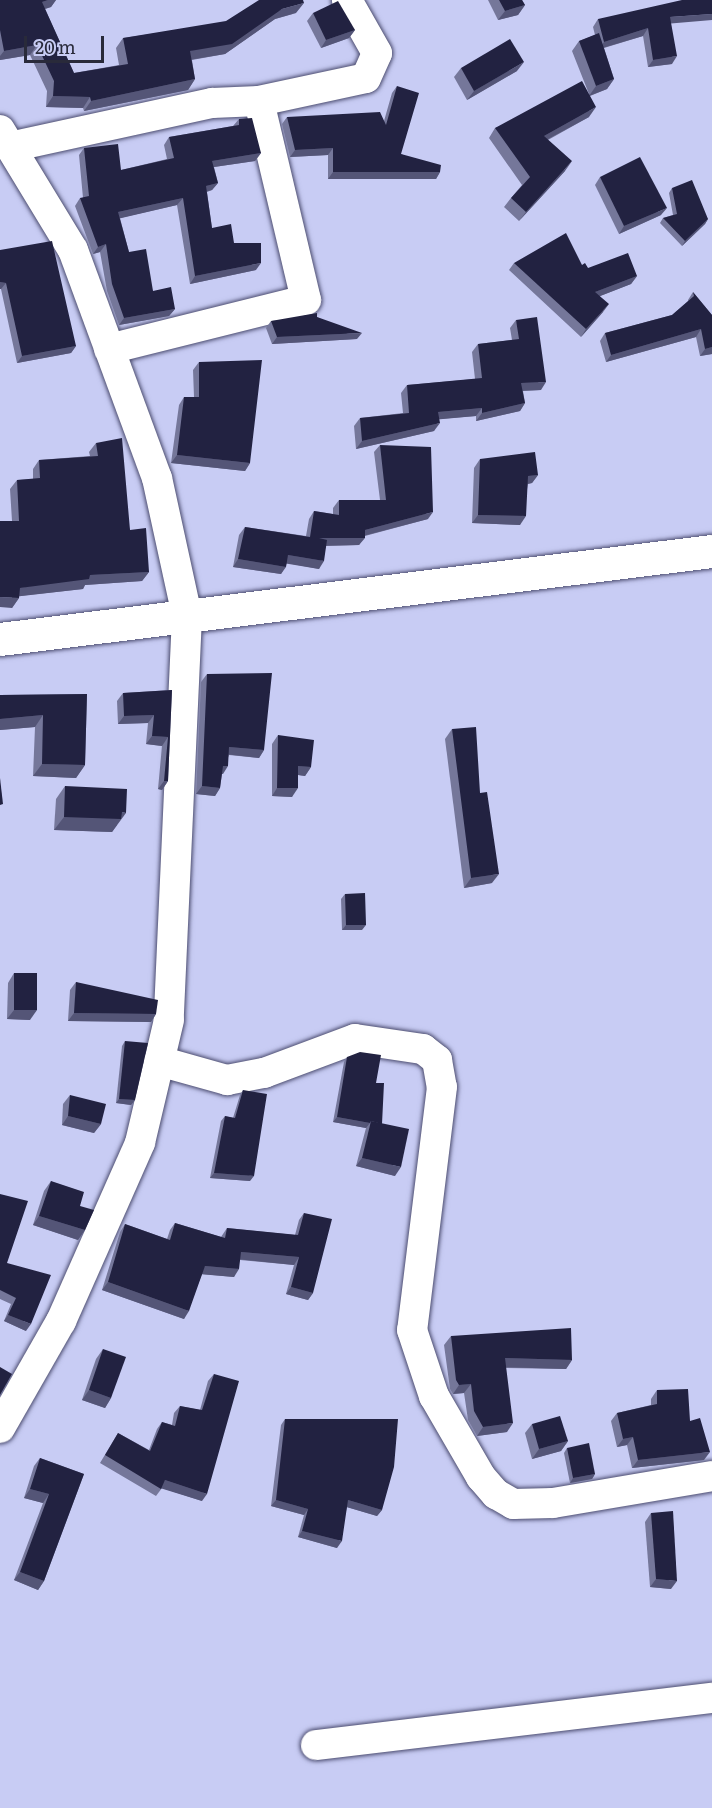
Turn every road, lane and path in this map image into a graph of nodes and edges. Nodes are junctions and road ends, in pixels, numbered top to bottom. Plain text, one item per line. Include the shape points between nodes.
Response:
1 (347, 0) edge
2 (259, 101) junction
3 (5, 138) edge
4 (109, 349) junction
5 (712, 550) edge
6 (187, 616) junction
7 (0, 639) edge
8 (159, 1061) junction
9 (0, 1428) edge
10 (712, 1476) edge
11 (712, 1698) edge
12 (316, 1745) dead end

1 - 2 street via 377,53 366,78
2 - 3 street via 212,103
2 - 4 street via 306,300
3 - 4 street via 73,250
4 - 6 street via 156,478
5 - 6 main road
6 - 7 main road
6 - 8 street via 169,1020
8 - 9 street via 140,1143 61,1321
8 - 10 street via 227,1080 264,1072 355,1039 423,1049 436,1060 442,1087 412,1330 434,1396 481,1477 496,1494 513,1504 553,1503
11 - 12 street

